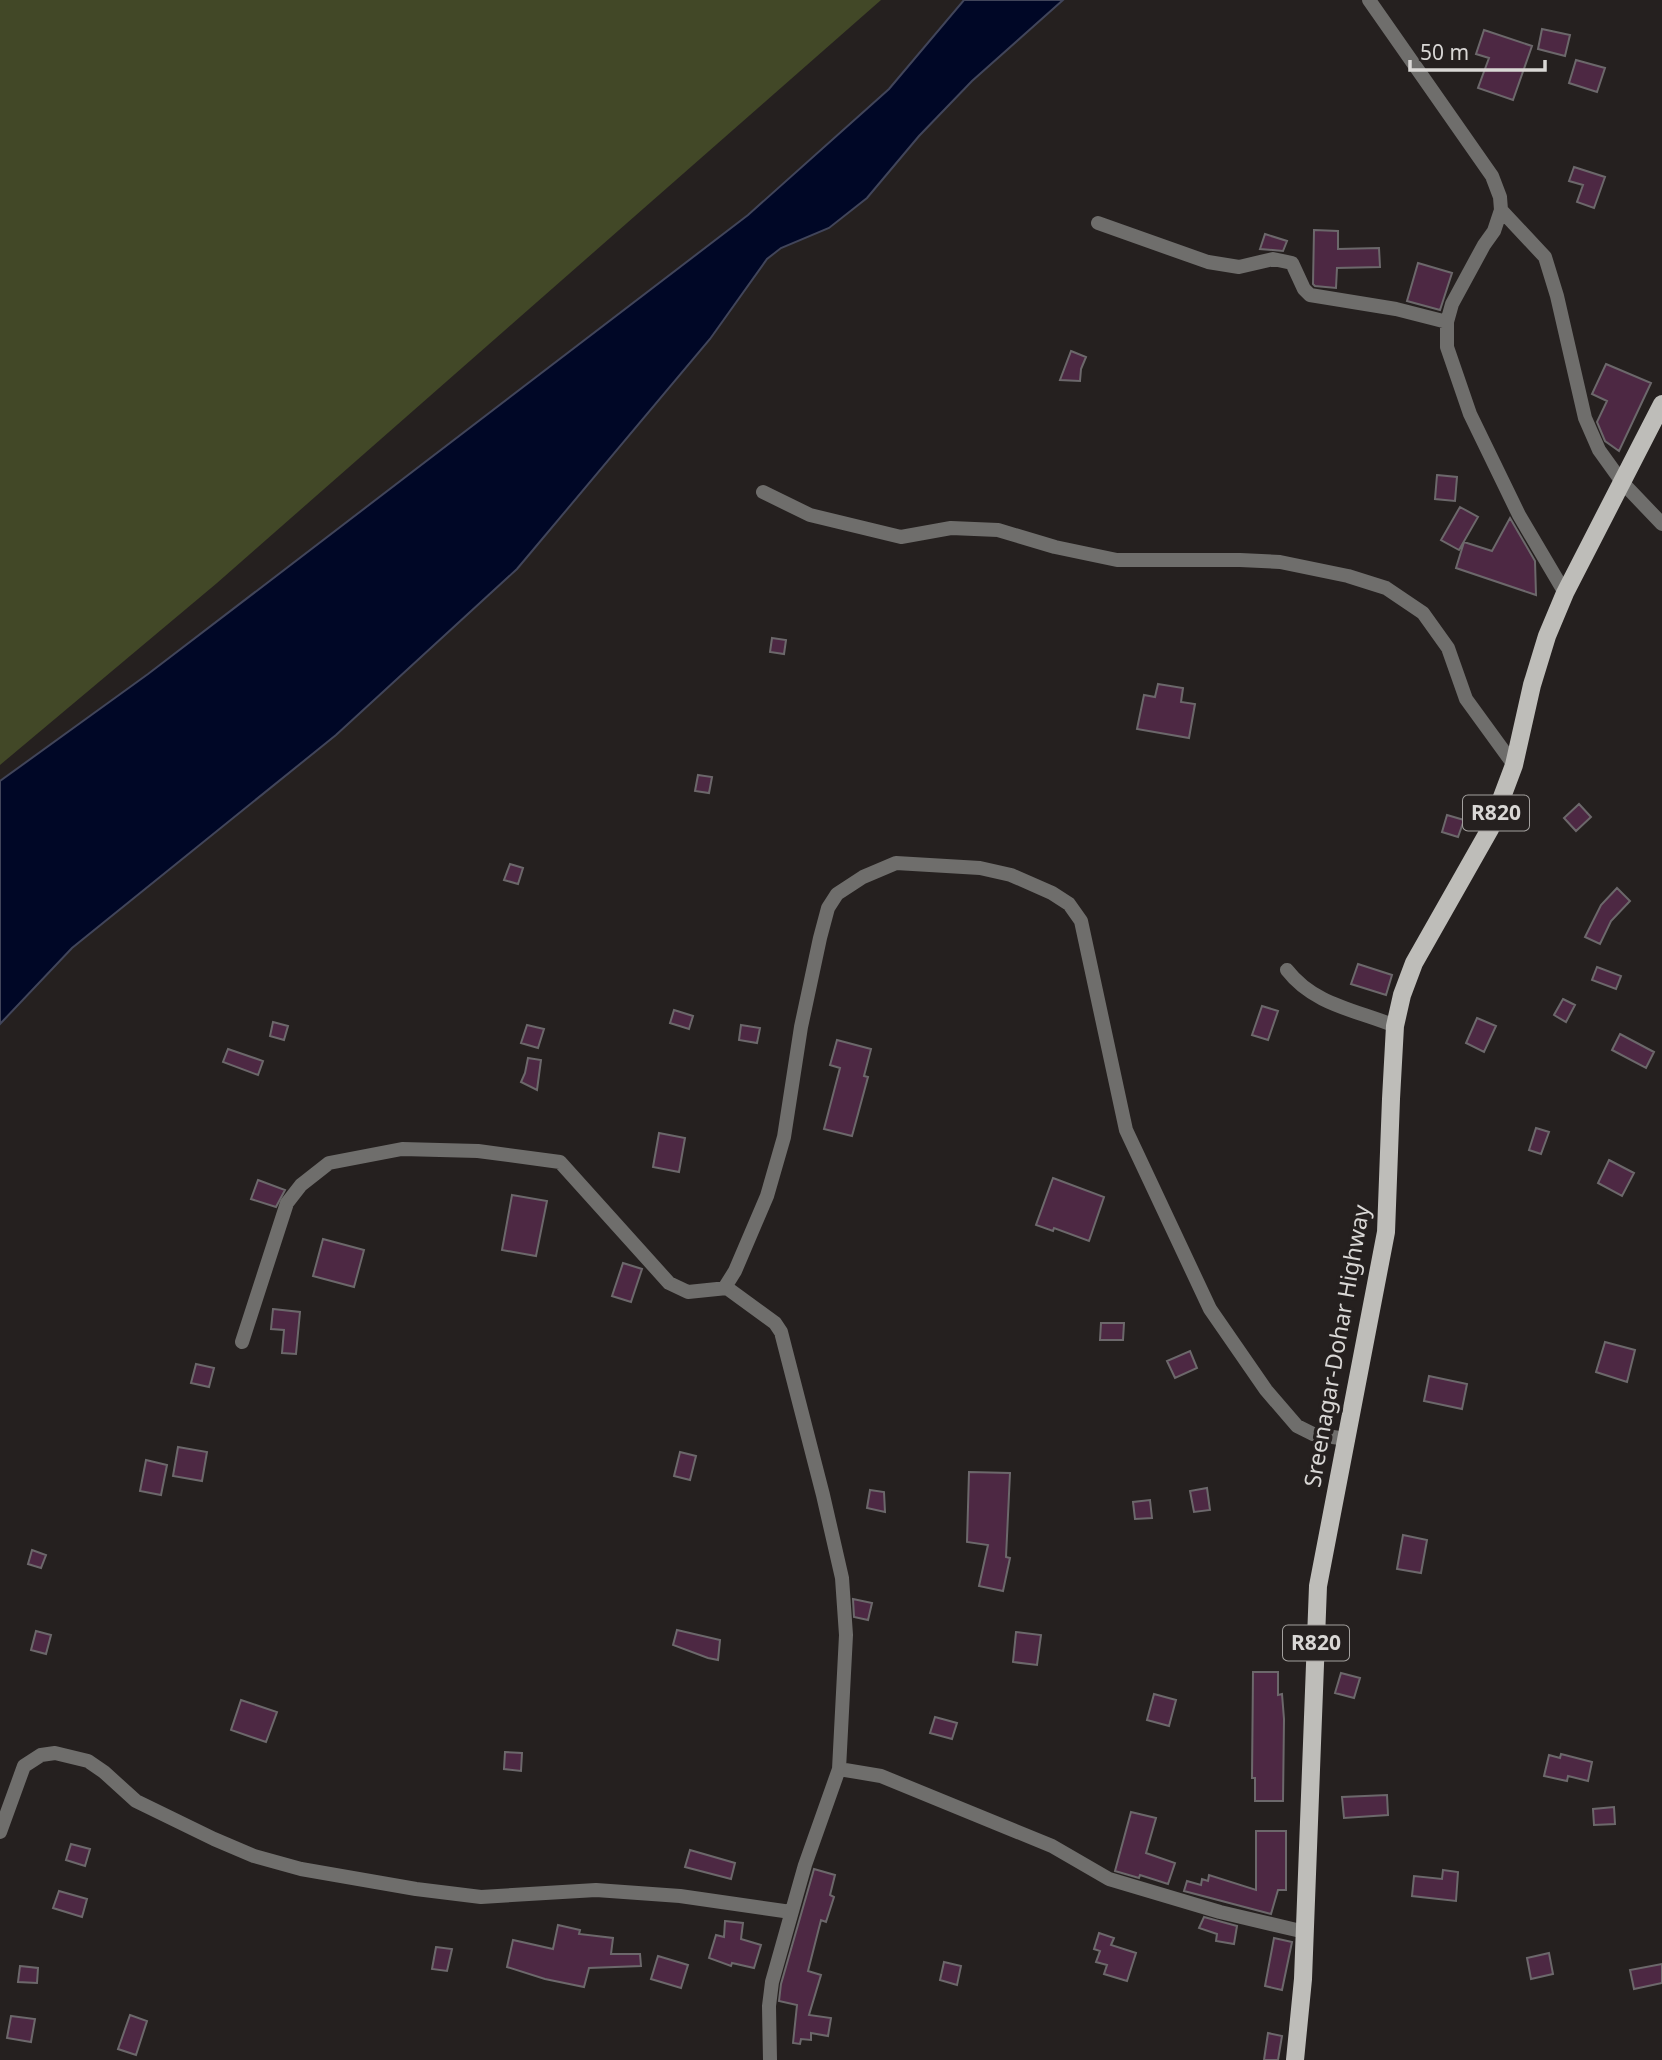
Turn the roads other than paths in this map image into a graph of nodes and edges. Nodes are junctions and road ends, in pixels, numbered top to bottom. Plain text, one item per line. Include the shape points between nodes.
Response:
1 (1369, 0) edge
2 (1501, 210) junction
3 (1098, 223) dead end
4 (1447, 322) junction
5 (1662, 404) edge
6 (1622, 482) junction
7 (764, 492) dead end
8 (1662, 524) edge
9 (1565, 593) junction
10 (1514, 765) junction
11 (1287, 970) dead end
12 (1395, 1026) junction
13 (725, 1287) junction
14 (242, 1342) dead end
15 (1346, 1439) junction
16 (839, 1769) junction
17 (0, 1832) edge
18 (791, 1912) junction
19 (1305, 1933) junction
20 (770, 2060) edge
21 (1295, 2060) edge

1 - 2 street via 1492,176
2 - 4 street
2 - 6 street via 1545,257 1585,418 1598,450
3 - 4 street via 1208,262 1239,267 1285,260 1292,263 1310,296
4 - 9 street via 1447,347 1470,414 1519,515
5 - 6 main road, Sreenagar-Dohar Highway / R820
6 - 8 street
6 - 9 main road, Sreenagar-Dohar Highway / R820
7 - 10 street via 810,515 901,537 951,528 998,530 1116,559 1280,562 1386,589 1423,613 1448,648 1466,699
9 - 10 main road, Sreenagar-Dohar Highway / R820 via 1532,685
10 - 12 main road, Sreenagar-Dohar Highway / R820 via 1490,829 1414,963
11 - 12 street via 1299,986 1321,999
12 - 15 main road, Sreenagar-Dohar Highway / R820 via 1386,1232
13 - 14 street via 688,1292 669,1283 558,1161 478,1151 402,1149 329,1163 301,1185 287,1203
13 - 15 street via 767,1196 784,1137 801,1027 828,908 837,894 896,863 979,868 1052,893 1081,921 1126,1130 1210,1309 1297,1426 1313,1434
13 - 16 street via 781,1332 823,1495 846,1612
15 - 19 main road, Sreenagar-Dohar Highway / R820 via 1318,1587
16 - 18 street
16 - 19 street via 881,1776 1052,1846 1109,1878
17 - 18 street via 24,1766 41,1755 55,1753 88,1761 135,1801 214,1839 301,1869 481,1898 596,1890
18 - 20 street via 770,1997
19 - 21 main road, Sreenagar-Dohar Highway / R820

